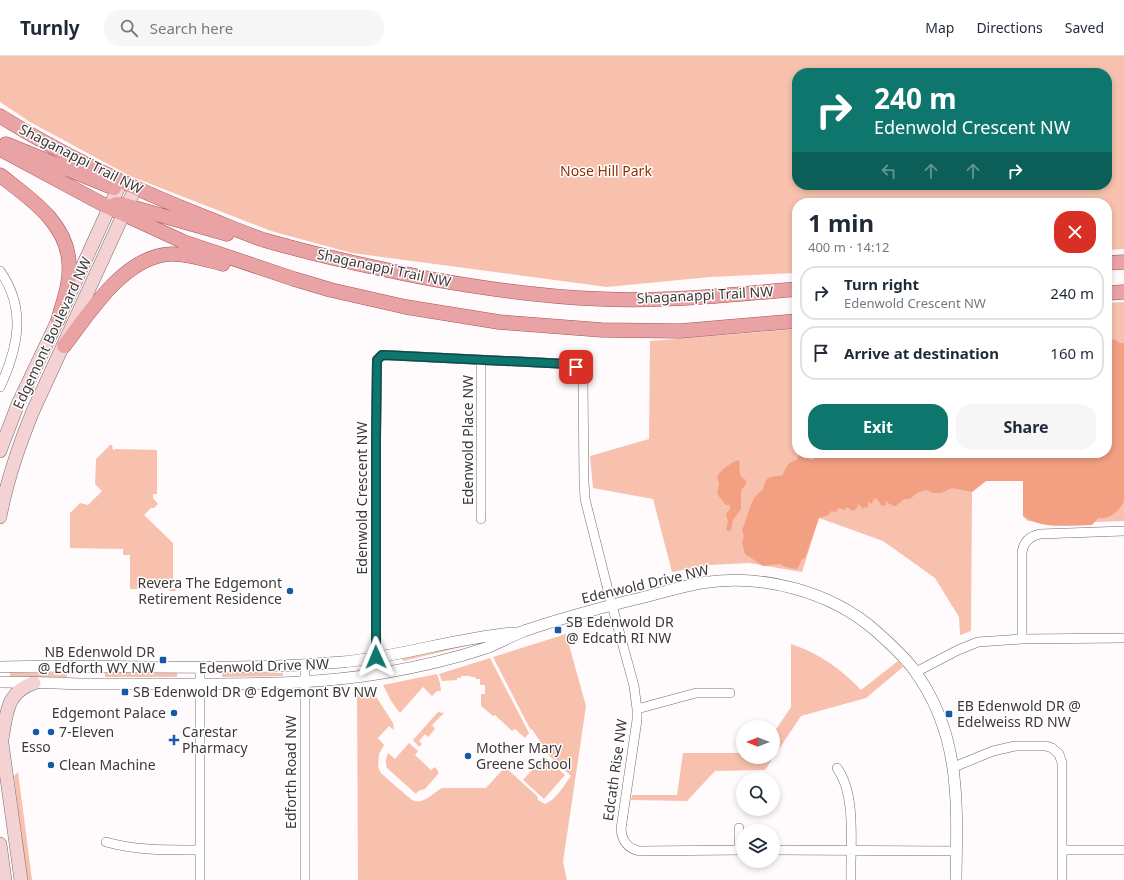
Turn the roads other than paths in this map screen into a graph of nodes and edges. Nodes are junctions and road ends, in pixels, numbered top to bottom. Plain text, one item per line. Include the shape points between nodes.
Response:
1 (0, 116) edge
2 (0, 142) edge
3 (0, 149) edge
4 (0, 175) edge
5 (119, 186) junction
6 (135, 189) junction
7 (108, 207) junction
8 (126, 210) junction
9 (262, 239) junction
10 (1124, 262) edge
11 (1112, 263) edge
12 (0, 271) edge
13 (294, 279) junction
14 (792, 289) edge
15 (1124, 292) edge
16 (1112, 293) edge
17 (58, 320) junction
18 (792, 321) edge
19 (64, 346) junction
20 (481, 360) junction
21 (0, 387) edge
22 (0, 452) edge
23 (0, 516) edge
24 (481, 519) dead end
25 (1124, 531) edge
26 (612, 606) junction
27 (523, 632) junction
28 (1124, 638) edge
29 (1022, 639) junction
30 (376, 657) junction
31 (305, 664) junction
32 (0, 667) edge
33 (200, 667) junction
34 (916, 672) junction
35 (379, 674) junction
36 (0, 682) edge
37 (304, 682) junction
38 (34, 683) junction
39 (200, 684) junction
40 (730, 693) dead end
41 (637, 709) junction
42 (1, 735) edge
43 (954, 767) junction
44 (837, 768) dead end
45 (106, 842) dead end
46 (0, 844) edge
47 (200, 850) junction
48 (736, 850) edge
49 (780, 850) edge
50 (850, 850) junction
51 (1062, 850) junction
52 (1124, 850) edge
53 (956, 851) junction
54 (5, 880) edge
55 (21, 880) edge
56 (200, 880) edge
57 (305, 880) edge
58 (851, 880) edge
59 (956, 880) edge
60 (1062, 880) edge

1 - 5 main road, Shaganappi Trail NW
2 - 5 main road
3 - 7 main road, Shaganappi Trail NW
4 - 17 main road via 49,216 67,248 68,286
5 - 6 main road, Shaganappi Trail NW
5 - 7 main road, Edgemont Boulevard NW
6 - 8 main road, Edgemont Boulevard NW
6 - 9 main road, Shaganappi Trail NW
7 - 8 main road, Shaganappi Trail NW
7 - 17 main road, Edgemont Boulevard NW
8 - 9 main road via 244,239
8 - 13 main road, Shaganappi Trail NW via 184,242
8 - 19 main road, Edgemont Boulevard NW
9 - 14 main road, Shaganappi Trail NW via 333,259 409,275 543,296 675,299
10 - 11 main road
12 - 21 street via 14,300 17,337
13 - 18 main road, Shaganappi Trail NW via 406,307 499,322 602,330 680,331
13 - 19 main road via 284,281 194,256 172,254 152,257 134,266 106,292
15 - 16 main road
17 - 22 main road, Edgemont Boulevard NW via 18,404
19 - 23 main road, Edgemont Boulevard NW via 19,445
20 - 24 street, Edenwold Place NW
20 - 26 street, Edenwold Crescent NW via 568,364 576,367 581,374 586,499
20 - 30 street, Edenwold Crescent NW via 384,355 377,360
25 - 29 street via 1040,534 1030,537 1022,553
26 - 27 street, Edenwold Drive NW
26 - 34 street, Edenwold Drive NW via 700,584 730,581 784,586 816,596 855,615 892,646
26 - 41 street, Edcath Rise NW via 634,686
27 - 30 street, Edenwold Drive NW via 484,635
27 - 35 street, Edenwold Drive NW via 480,650
28 - 29 street
29 - 34 street via 978,642
30 - 31 street, Edenwold Drive NW
30 - 35 street, Edenwold Crescent NW
31 - 33 street, Edenwold Drive NW
31 - 37 street, Edforth Road NW
32 - 33 street, Edenwold Drive NW
33 - 39 street
34 - 43 street, Edenwold Drive NW via 940,718
35 - 37 street, Edenwold Drive NW
36 - 38 street, Edenwold Drive NW
37 - 39 street, Edenwold Drive NW
37 - 57 street, Edforth Road NW
38 - 39 street, Edenwold Drive NW
38 - 42 main road via 22,688 11,699
39 - 47 street
40 - 41 street via 696,693
41 - 48 street, Edcath Rise NW via 621,830 624,843 639,851
42 - 55 main road
43 - 51 street via 993,751 1015,746 1040,745 1052,748 1059,754 1062,763
43 - 53 street, Edenwold Drive NW
44 - 50 street via 843,776 849,800
45 - 47 street via 145,850
46 - 54 main road
47 - 56 street
49 - 50 street
50 - 53 street
50 - 58 street
51 - 52 street
51 - 60 street
53 - 59 street, Edenwold Drive NW

